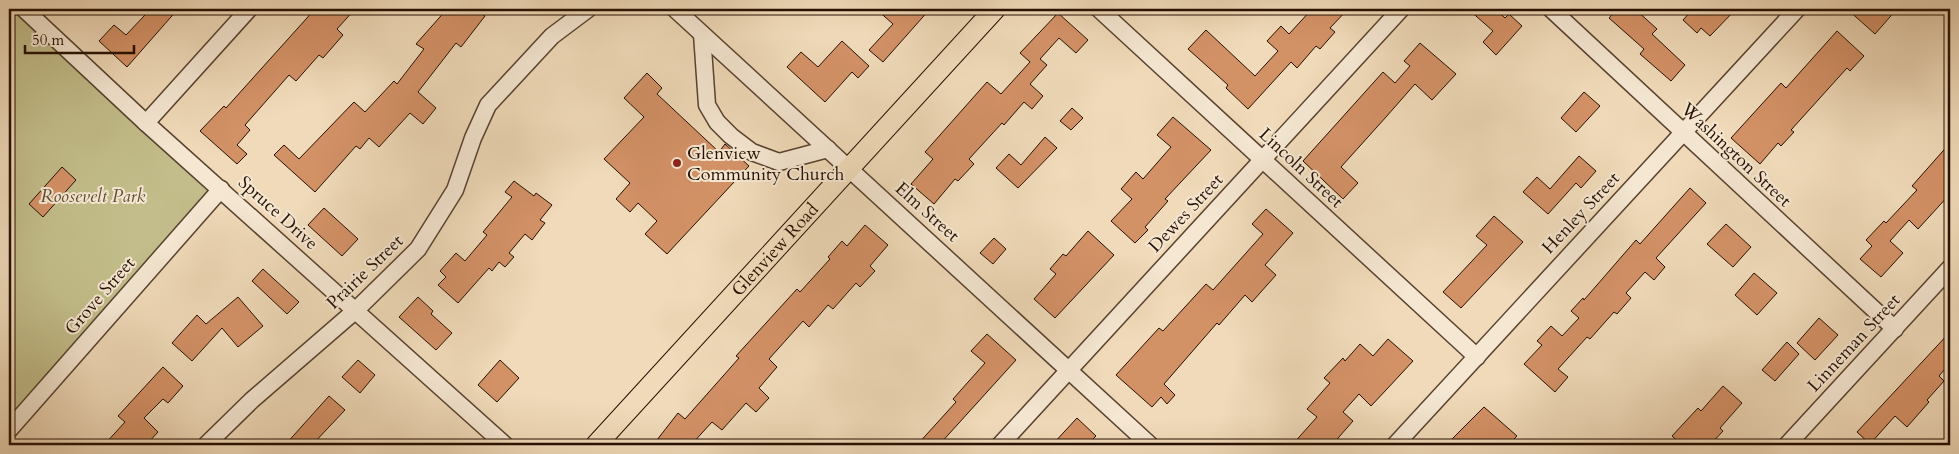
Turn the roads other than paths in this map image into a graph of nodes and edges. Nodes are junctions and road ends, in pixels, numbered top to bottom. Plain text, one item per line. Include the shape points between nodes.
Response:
1 (24, 9) edge
2 (249, 9) edge
3 (588, 9) edge
4 (675, 9) edge
5 (995, 9) edge
6 (1099, 9) edge
7 (1401, 9) edge
8 (1551, 9) edge
9 (1797, 9) edge
10 (702, 34) junction
11 (146, 123) junction
12 (1682, 133) junction
13 (828, 149) junction
14 (1262, 160) junction
15 (849, 168) junction
16 (221, 189) junction
17 (1950, 268) edge
18 (356, 310) junction
19 (1895, 329) junction
20 (1476, 357) junction
21 (1070, 370) junction
22 (9, 430) edge
23 (206, 445) edge
24 (505, 445) edge
25 (596, 445) edge
26 (1000, 445) edge
27 (1150, 445) edge
28 (1395, 445) edge
29 (1787, 445) edge

1 - 11 street, Spruce Drive
2 - 11 street
3 - 18 street, Prairie Street via 552,36 488,105 455,190 418,249
4 - 10 street, Elm Street
5 - 15 main road, Glenview Road
6 - 14 street, Lincoln Street
7 - 14 street, Dewes Street
8 - 12 street, Washington Street
9 - 12 street, Henley Street
10 - 13 street, Elm Street
10 - 13 street via 707,105 731,136 752,152 779,162
11 - 16 street, Spruce Drive
12 - 19 street, Washington Street
12 - 20 street, Henley Street
13 - 15 street, Elm Street
14 - 20 street, Lincoln Street
14 - 21 street, Dewes Street
15 - 21 street, Elm Street
15 - 25 main road, Glenview Road
16 - 18 street, Spruce Drive
16 - 22 street, Grove Street
17 - 19 street, Linneman Street
18 - 23 street, Prairie Street via 252,400
18 - 24 street, Spruce Drive
19 - 29 street, Linneman Street
20 - 28 street, Henley Street
21 - 26 street, Dewes Street
21 - 27 street, Elm Street

